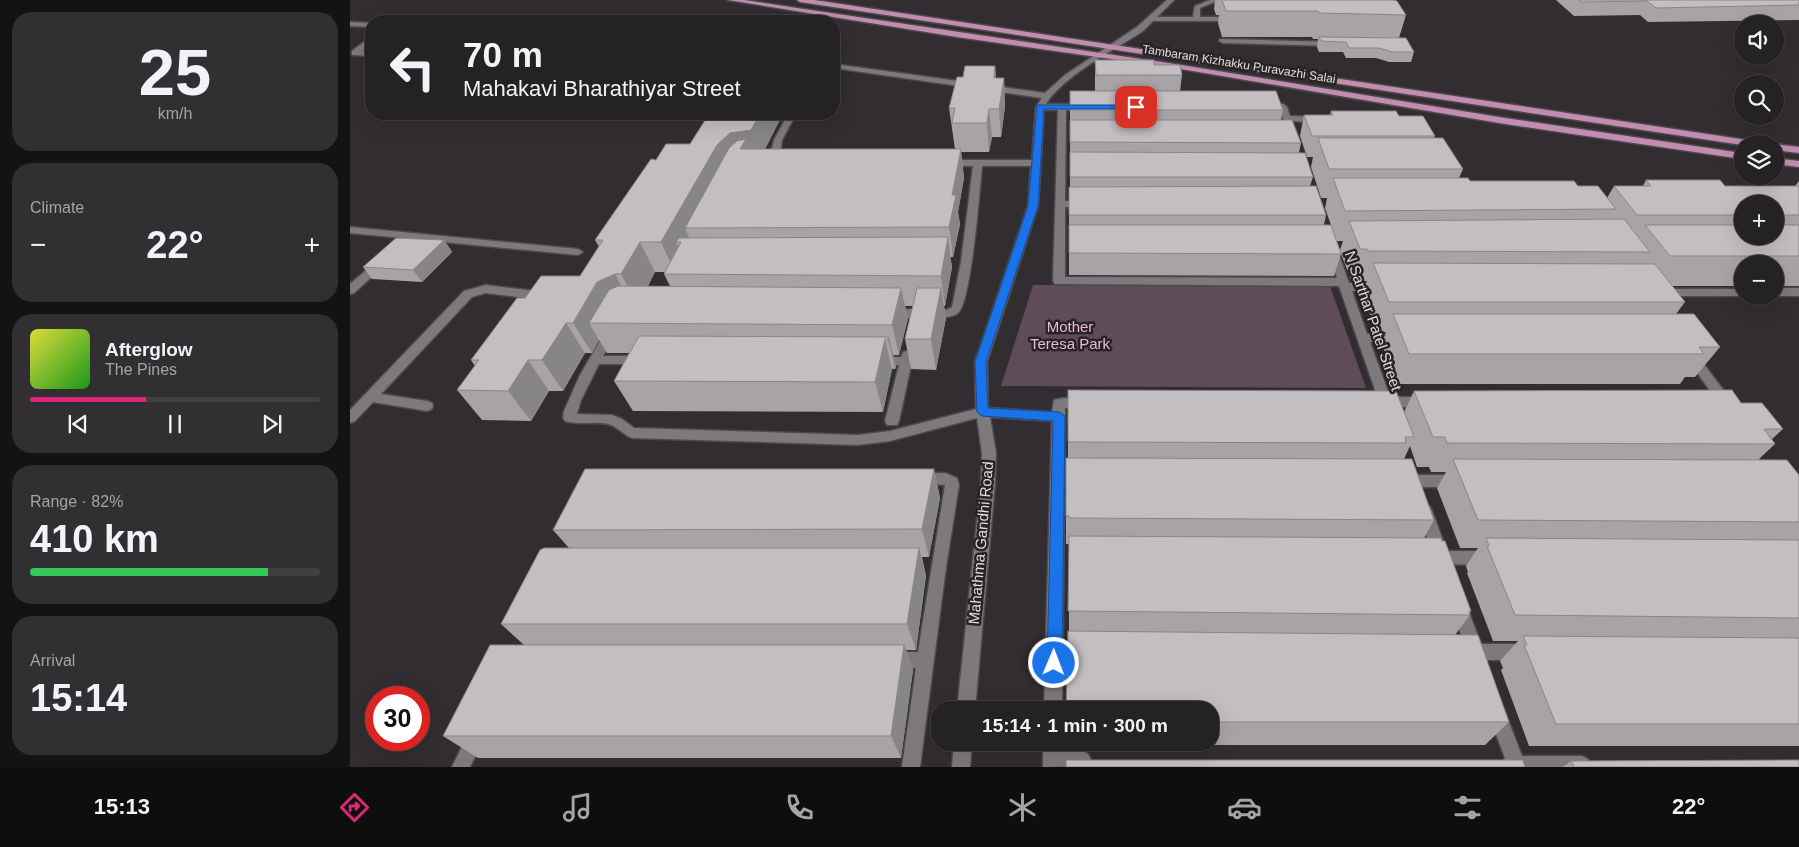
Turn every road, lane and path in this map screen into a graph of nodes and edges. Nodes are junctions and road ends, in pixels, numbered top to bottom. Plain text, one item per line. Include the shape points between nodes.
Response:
1 (731, 0) edge
2 (800, 0) edge
3 (1171, 0) edge
4 (1216, 0) edge
5 (1225, 0) edge
6 (832, 15) edge
7 (840, 16) edge
8 (1152, 19) junction
9 (1196, 19) junction
10 (1244, 19) edge
11 (350, 24) edge
12 (365, 25) edge
13 (1223, 41) dead end
14 (1339, 44) edge
15 (365, 46) edge
16 (1114, 47) junction
17 (365, 54) edge
18 (1101, 55) junction
19 (840, 67) edge
20 (1043, 102) junction
21 (1062, 107) junction
22 (1091, 107) edge
23 (1254, 107) edge
24 (1285, 112) junction
25 (789, 120) edge
26 (1333, 121) edge
27 (1291, 139) edge
28 (1734, 141) edge
29 (1784, 148) edge
30 (1799, 150) edge
31 (1734, 155) edge
32 (761, 162) edge
33 (1784, 162) edge
34 (940, 163) edge
35 (978, 163) junction
36 (1036, 163) junction
37 (1799, 164) edge
38 (1061, 204) junction
39 (1100, 204) edge
40 (350, 230) edge
41 (412, 236) junction
42 (1330, 244) edge
43 (578, 252) dead end
44 (1345, 285) junction
45 (1395, 287) edge
46 (350, 290) edge
47 (1784, 292) edge
48 (1799, 292) edge
49 (1734, 293) edge
50 (1646, 294) edge
51 (535, 295) edge
52 (877, 313) edge
53 (616, 323) edge
54 (1363, 338) junction
55 (1412, 338) edge
56 (910, 342) edge
57 (1684, 346) edge
58 (596, 360) junction
59 (654, 360) edge
60 (867, 361) edge
61 (906, 361) junction
62 (370, 397) junction
63 (1381, 402) junction
64 (1435, 402) edge
65 (1705, 402) edge
66 (1725, 402) junction
67 (1099, 403) edge
68 (427, 406) dead end
69 (1059, 410) junction
70 (982, 412) junction
71 (350, 418) edge
72 (1737, 418) edge
73 (1392, 420) edge
74 (892, 421) dead end
75 (1407, 463) edge
76 (906, 479) edge
77 (1394, 480) edge
78 (1414, 481) junction
79 (1472, 481) edge
80 (1422, 557) edge
81 (1441, 557) junction
82 (1501, 558) edge
83 (918, 567) edge
84 (938, 567) junction
85 (1448, 575) edge
86 (1454, 592) edge
87 (1054, 648) junction
88 (1074, 648) edge
89 (1456, 652) edge
90 (1476, 652) junction
91 (1544, 652) edge
92 (876, 660) edge
93 (926, 660) junction
94 (1482, 670) edge
95 (1491, 696) edge
96 (967, 701) edge
97 (1053, 701) edge
98 (483, 722) edge
99 (962, 751) edge
100 (1052, 756) edge
101 (1101, 761) edge
102 (1496, 765) edge
103 (1604, 765) edge
104 (1517, 766) edge
105 (461, 767) edge
106 (911, 767) edge
107 (960, 767) edge

1 - 6 main road, Tambaram Kizhakku Puravazhi Salai
2 - 16 main road, Tambaram Kizhakku Puravazhi Salai
3 - 8 street
4 - 5 street
4 - 9 street via 1196,7
7 - 18 main road, Tambaram Kizhakku Puravazhi Salai
8 - 9 street
8 - 16 street
9 - 10 street
11 - 12 street
13 - 14 street
15 - 17 street via 355,53
16 - 18 street
16 - 28 main road, Tambaram Kizhakku Puravazhi Salai
18 - 20 street via 1068,77
18 - 31 main road, Tambaram Kizhakku Puravazhi Salai
19 - 20 street
20 - 21 street
20 - 36 street, Mahathma Gandhi Road
21 - 22 street
21 - 38 street via 1067,136
23 - 24 street
24 - 26 street
24 - 27 street
25 - 32 street via 778,140 779,162
29 - 30 main road
33 - 37 main road
34 - 35 street
35 - 36 street
35 - 52 street via 961,262 957,308 953,312 915,318
36 - 70 street, Mahathma Gandhi Road via 1033,206 981,362
38 - 39 street
38 - 44 street via 1065,242 1059,281
40 - 41 street
41 - 43 street
41 - 46 street
42 - 44 street, N Sarthar Patel Street
44 - 45 street
44 - 54 street, N Sarthar Patel Street
47 - 48 street
49 - 50 street
51 - 62 street via 486,289 468,294
53 - 58 street
54 - 55 street
54 - 63 street, N Sarthar Patel Street
56 - 61 street
57 - 66 street
58 - 59 street
58 - 70 street via 570,418 613,420 632,433 858,440 890,436
60 - 61 street
61 - 74 street
62 - 68 street
62 - 71 street
63 - 64 street
63 - 73 street, N Sarthar Patel Street
65 - 66 street
66 - 72 street
67 - 69 street
69 - 70 street
69 - 87 street via 1063,479
70 - 96 street, Mahathma Gandhi Road via 989,453 988,483
75 - 78 street
76 - 84 street via 946,479 952,482
77 - 78 street
78 - 79 street
78 - 81 street
80 - 81 street
81 - 82 street
81 - 85 street
83 - 84 street
84 - 93 street
86 - 90 street
87 - 88 street
87 - 97 street
89 - 90 street
90 - 91 street
90 - 94 street
92 - 93 street
93 - 106 street
95 - 104 street
98 - 105 street
99 - 107 street
100 - 101 street
102 - 104 street
103 - 104 street

